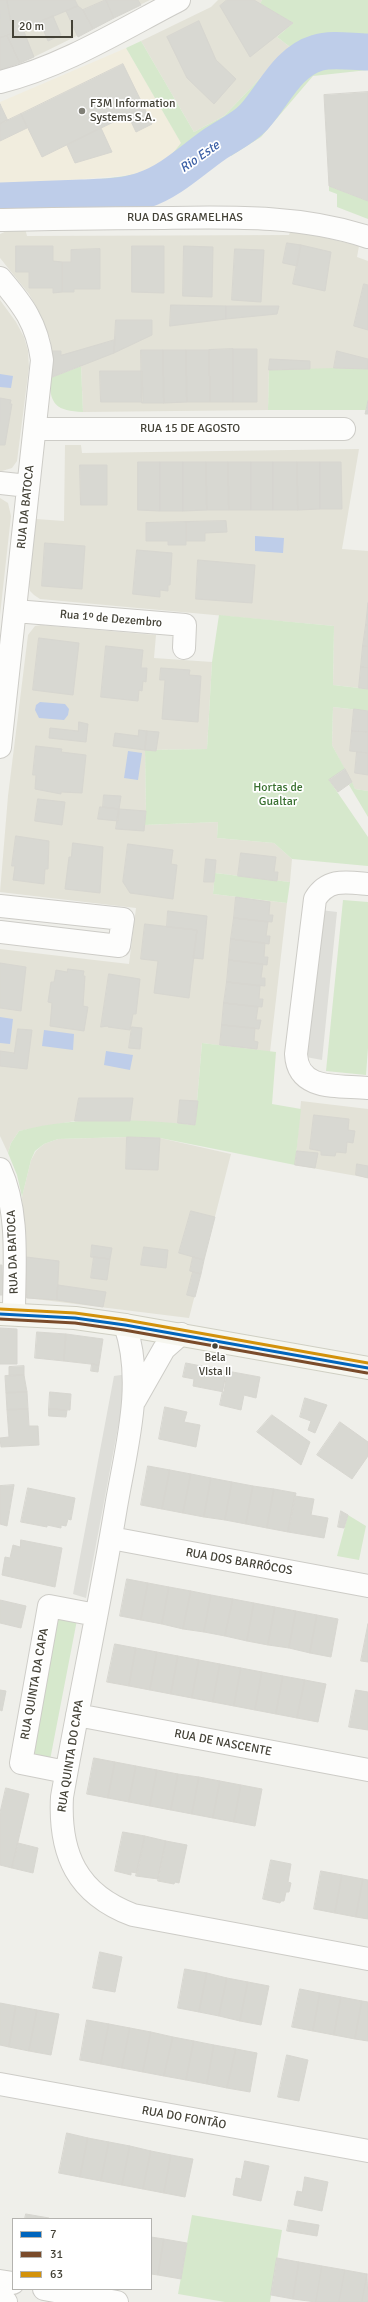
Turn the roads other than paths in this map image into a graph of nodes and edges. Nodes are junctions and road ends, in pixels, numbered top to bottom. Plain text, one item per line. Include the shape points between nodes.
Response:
1 (179, 0) edge
2 (0, 82) edge
3 (0, 220) edge
4 (368, 237) edge
5 (0, 278) edge
6 (35, 429) junction
7 (344, 429) dead end
8 (0, 483) edge
9 (28, 486) junction
10 (15, 611) junction
11 (184, 648) dead end
12 (1, 736) edge
13 (368, 884) edge
14 (0, 906) edge
15 (0, 932) edge
16 (368, 1088) edge
17 (0, 1169) edge
18 (7, 1313) edge
19 (125, 1325) junction
20 (181, 1334) junction
21 (368, 1368) edge
22 (134, 1403) junction
23 (111, 1538) junction
24 (368, 1586) edge
25 (96, 1615) junction
26 (77, 1715) junction
27 (368, 1770) edge
28 (66, 1772) junction
29 (368, 1958) edge
30 (0, 2084) edge
31 (368, 2151) edge
32 (0, 2281) edge
33 (12, 2283) edge
34 (50, 2290) edge
35 (0, 2301) edge
36 (6, 2302) edge
37 (117, 2302) edge

1 - 2 street via 34,72
3 - 4 street, RUA DAS GRAMELHAS via 228,217 288,219 338,228
5 - 6 street, RUA DA BATOCA via 21,302 32,320 39,339 42,360
6 - 7 street, RUA 15 DE AGOSTO
6 - 9 street, RUA DA BATOCA
8 - 9 street
9 - 10 street, RUA DA BATOCA
10 - 11 street, Rua 1º de Dezembro via 185,625
10 - 12 street, RUA DA BATOCA
13 - 16 street via 341,881 329,884 320,890 315,899 296,1065 303,1076 314,1082
14 - 15 street via 123,919 119,946
17 - 18 street, RUA DA BATOCA via 9,1190 13,1213
18 - 19 main road
19 - 20 main road
19 - 22 street via 134,1360
20 - 21 main road
20 - 22 street via 164,1348
22 - 23 street, RUA QUINTA DO CAPA
23 - 24 street, RUA DOS BARRÓCOS
23 - 25 street, RUA QUINTA DO CAPA
25 - 26 street, RUA QUINTA DO CAPA
25 - 28 street, RUA QUINTA DA CAPA via 49,1606 21,1763
26 - 27 street, RUA DE NASCENTE
26 - 28 street, RUA QUINTA DO CAPA
28 - 29 street, RUA QUINTA DO CAPA via 61,1817 68,1854 86,1885 117,1909 133,1915
30 - 31 street, RUA DO FONTÃO
32 - 33 street
34 - 37 street
35 - 36 street

